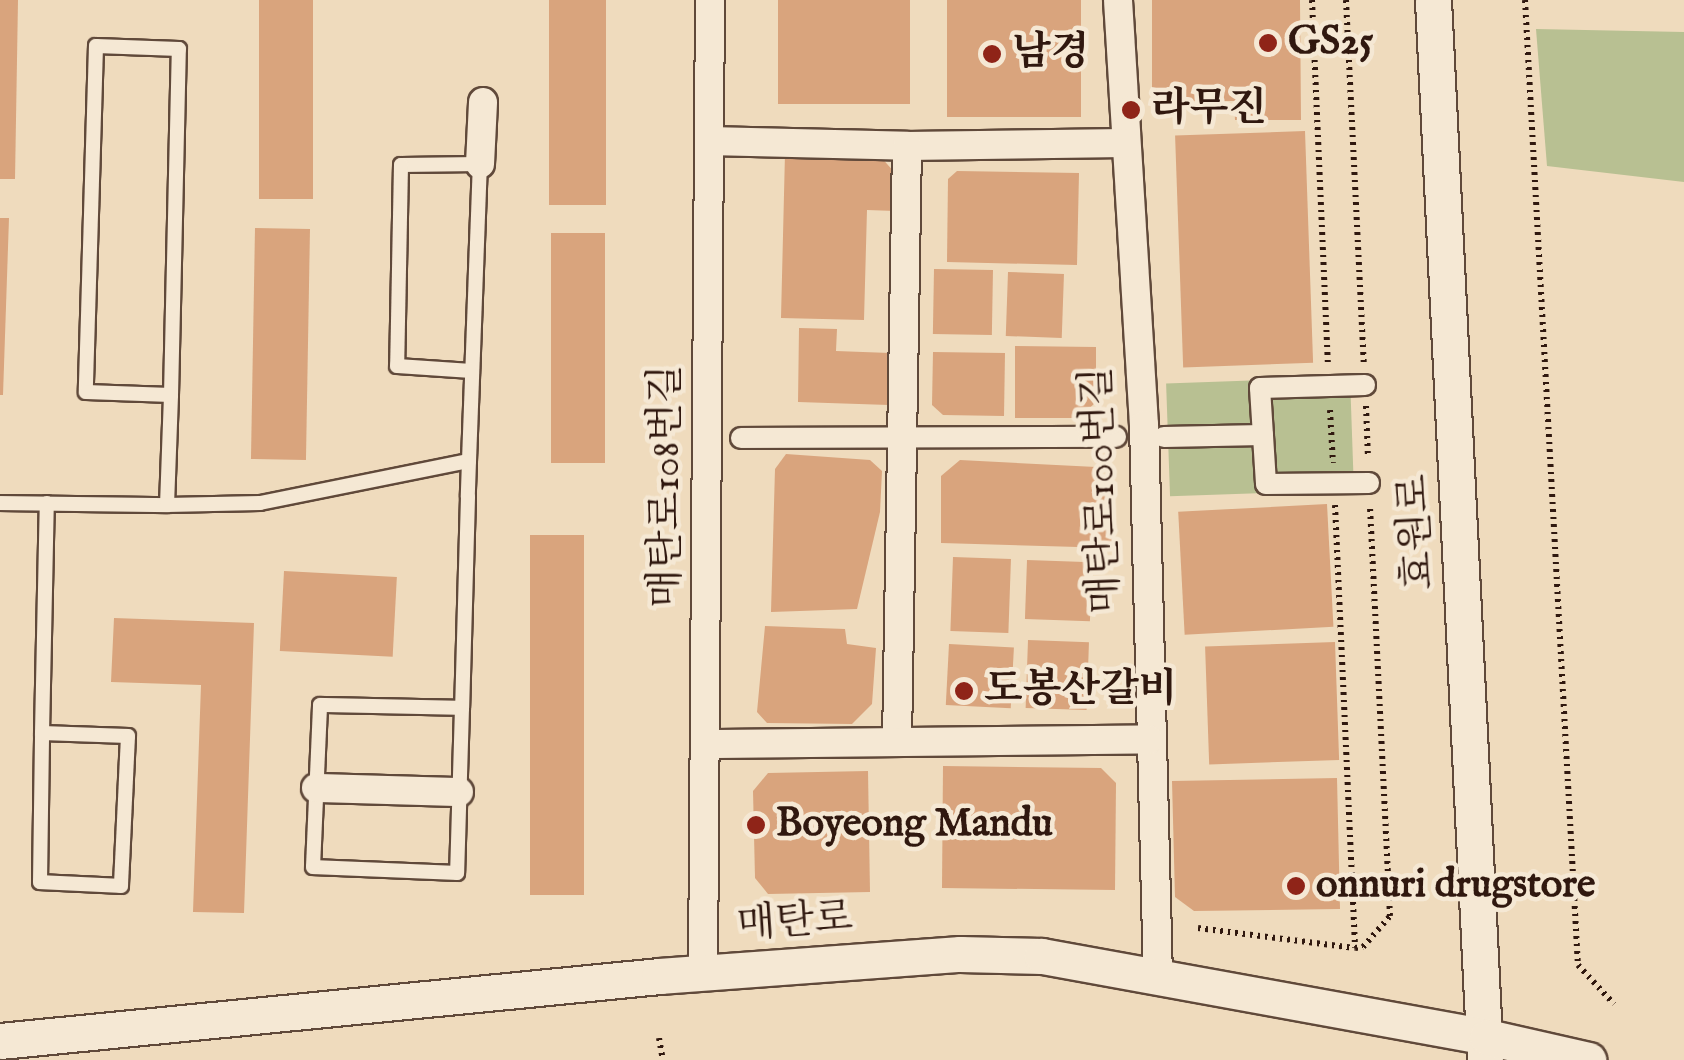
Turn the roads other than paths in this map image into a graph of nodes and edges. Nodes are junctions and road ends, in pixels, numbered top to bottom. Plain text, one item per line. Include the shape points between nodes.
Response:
1 (710, 0) edge
2 (1118, 0) edge
3 (1433, 0) edge
4 (483, 102) dead end
5 (710, 141) junction
6 (1125, 143) junction
7 (907, 146) junction
8 (480, 164) junction
9 (472, 370) junction
10 (1364, 384) road end
11 (171, 394) junction
12 (1263, 435) junction
13 (1164, 436) dead end
14 (1116, 437) dead end
15 (741, 438) dead end
16 (902, 438) junction
17 (469, 461) junction
18 (1369, 483) road end
19 (0, 503) edge
20 (47, 503) junction
21 (167, 505) junction
22 (462, 708) junction
23 (42, 733) junction
24 (1149, 738) junction
25 (897, 742) junction
26 (707, 744) junction
27 (316, 788) junction
28 (460, 792) junction
29 (703, 972) junction
30 (1158, 978) junction
31 (0, 1042) edge
32 (1486, 1048) edge
33 (1588, 1060) edge

1 - 5 street, 매탄로108번길
2 - 6 street, 매탄로100번길
3 - 32 street, 효원로
4 - 8 street
5 - 7 street
5 - 26 street, 매탄로108번길
6 - 7 street
6 - 24 street, 매탄로100번길 via 1144,437
7 - 16 street
8 - 9 lane
8 - 9 lane via 400,165 397,366
9 - 17 lane
10 - 12 street via 1260,388
11 - 11 lane via 86,392 96,46 178,49
11 - 21 lane
12 - 13 street
12 - 18 street via 1266,484
14 - 16 street
15 - 16 street
16 - 25 street
17 - 21 lane via 260,503
17 - 22 lane
19 - 20 lane
20 - 21 lane
20 - 23 lane
22 - 27 lane via 320,705
22 - 28 lane
23 - 23 lane via 40,882 122,886 128,736
24 - 25 street
24 - 30 street, 매탄로100번길
25 - 26 street
26 - 29 street, 매탄로108번길
27 - 28 street
27 - 28 lane via 313,867 457,873
29 - 30 street, 매탄로 via 960,954 1042,956
29 - 31 street, 매탄로
30 - 32 street, 매탄로
32 - 33 street, 매탄로

